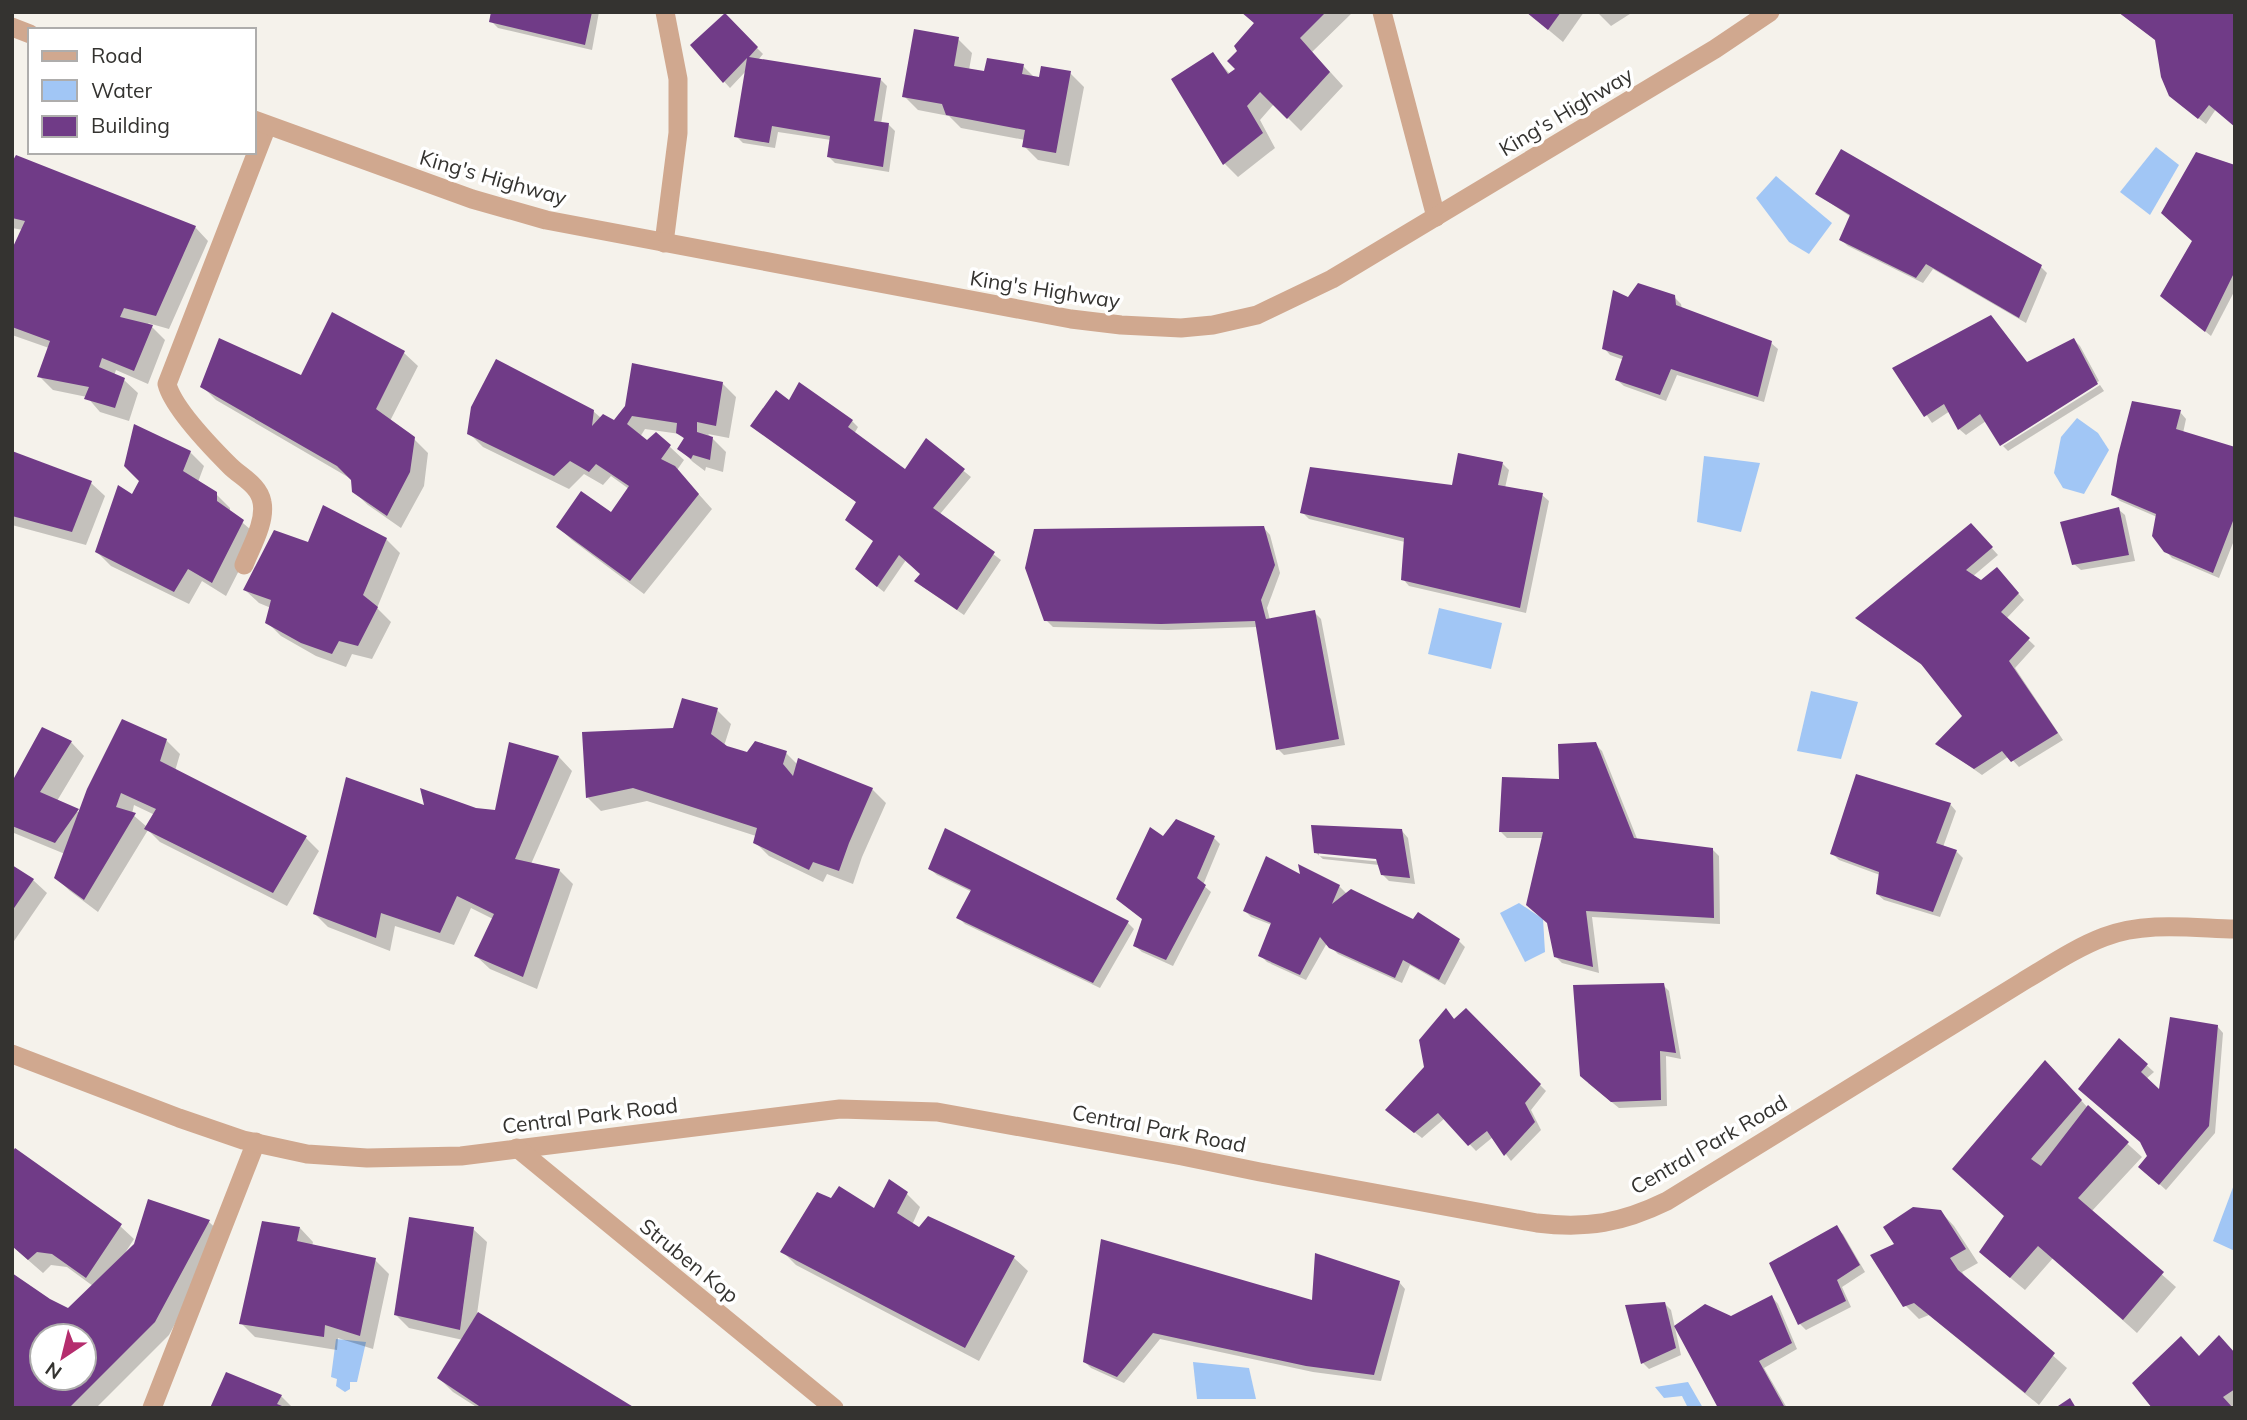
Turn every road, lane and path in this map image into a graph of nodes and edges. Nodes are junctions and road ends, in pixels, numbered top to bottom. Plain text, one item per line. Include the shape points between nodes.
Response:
1 (665, 12) edge
2 (1382, 12) edge
3 (1770, 12) edge
4 (261, 123) edge
5 (250, 154) edge
6 (1436, 217) junction
7 (664, 243) junction
8 (244, 565) dead end
9 (2235, 929) edge
10 (12, 1054) edge
11 (256, 1142) junction
12 (517, 1148) junction
13 (152, 1408) edge
14 (834, 1408) edge

1 - 7 street via 678,79 678,133
2 - 6 street
3 - 6 street, King's Highway
4 - 7 street, King's Highway via 511,211
5 - 8 street via 167,384 170,396 205,440 252,484 262,503 261,519
6 - 7 street, King's Highway via 1332,279 1257,315 1181,328 1072,319
9 - 12 street, Central Park Road via 2161,927 2105,937 2022,982 1667,1201 1646,1212 1590,1226 1525,1221 937,1112 840,1109
10 - 11 street, Central Park Road via 179,1118
11 - 12 street, Central Park Road via 307,1154 367,1158 461,1156
11 - 13 street
12 - 14 street, Struben Kop

